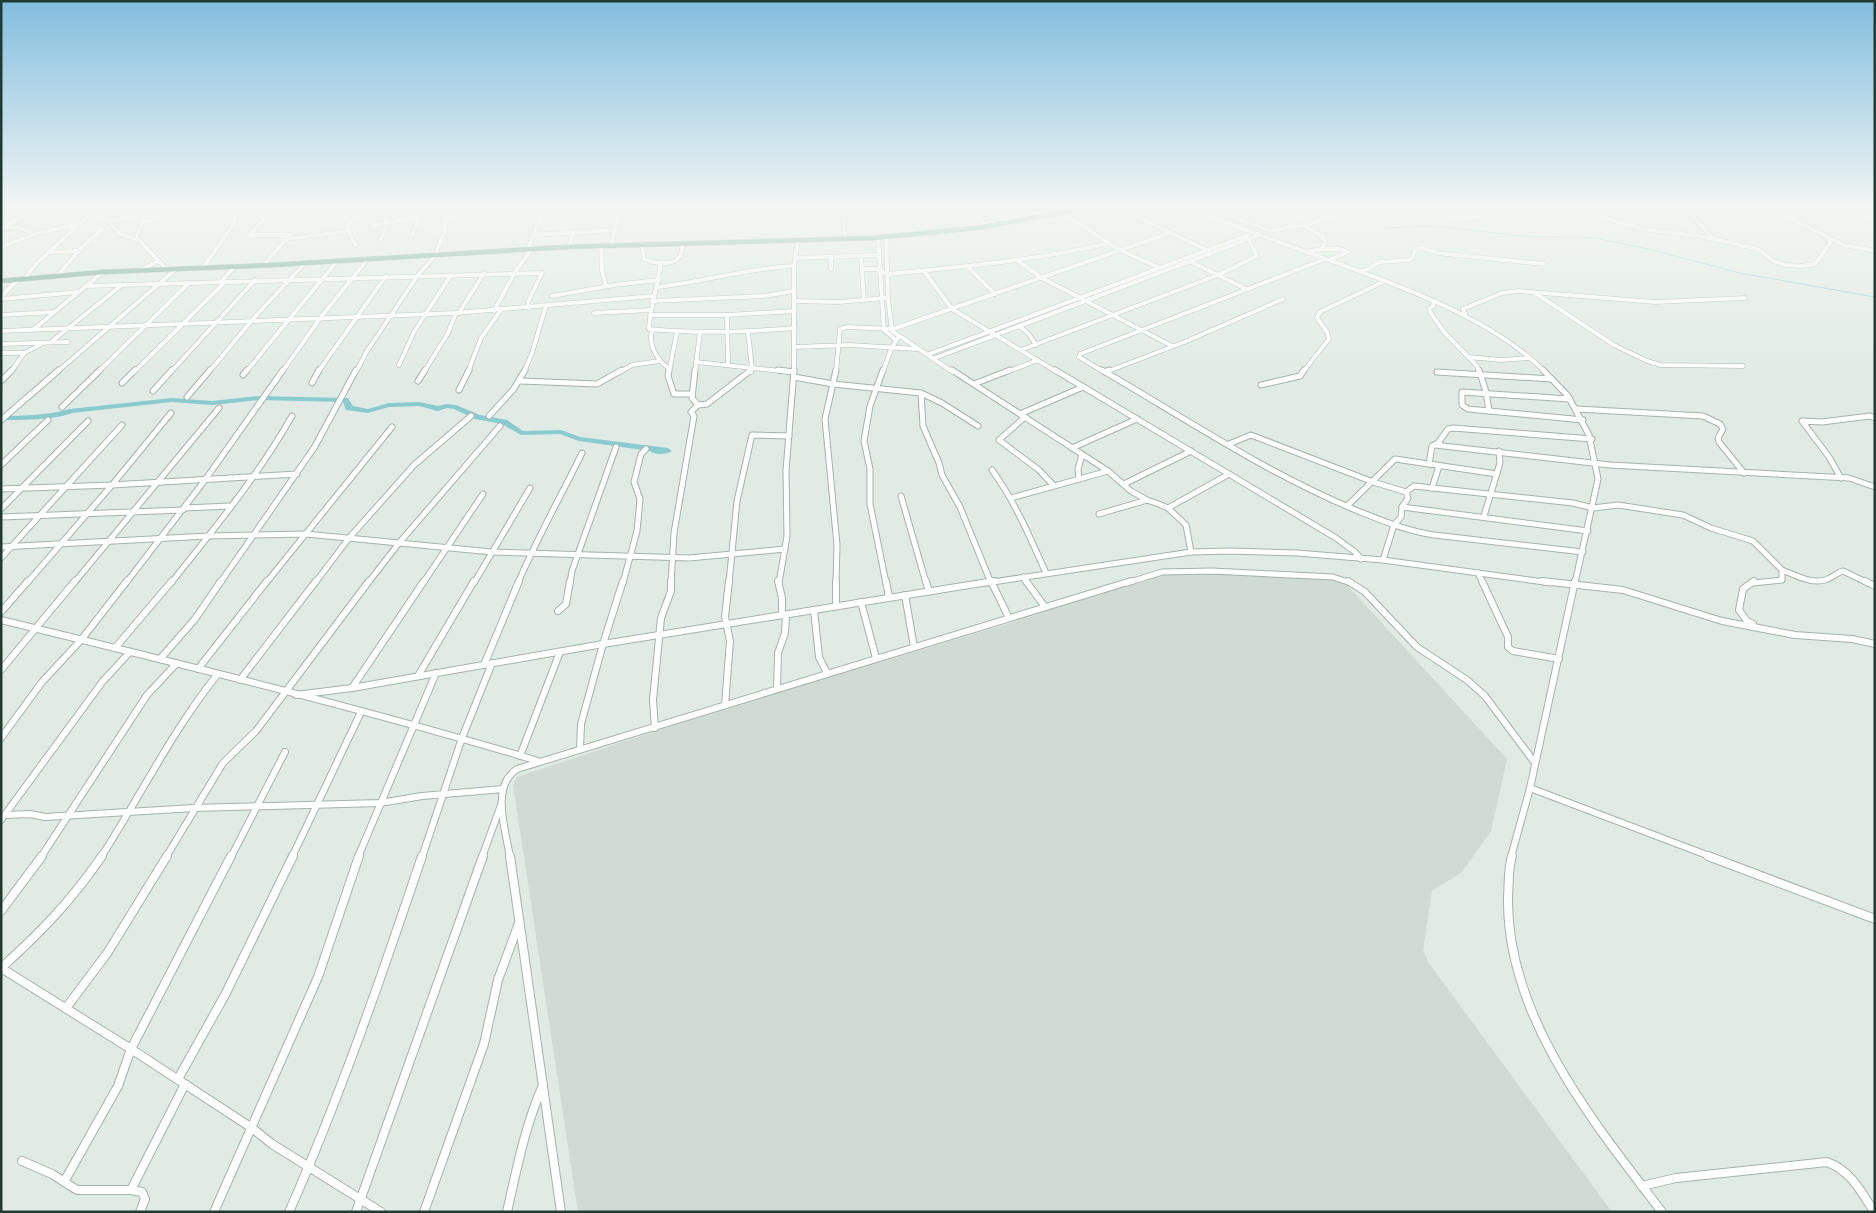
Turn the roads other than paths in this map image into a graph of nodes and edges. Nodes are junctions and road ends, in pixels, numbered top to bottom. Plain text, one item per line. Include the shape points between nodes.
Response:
1 (35, 266) edge
2 (66, 266) edge
3 (149, 266) edge
4 (163, 266) edge
5 (205, 266) edge
6 (264, 266) joint
7 (269, 266) edge
8 (302, 266) edge
9 (333, 266) edge
10 (362, 266) edge
11 (426, 266) edge
12 (519, 266) edge
13 (602, 266) edge
14 (660, 266) edge
15 (794, 266) joint
16 (831, 266) edge
17 (862, 266) edge
18 (879, 266) edge
19 (888, 266) edge
20 (980, 266) edge
21 (1025, 266) edge
22 (1077, 266) edge
23 (1155, 266) edge
24 (1166, 266) edge
25 (1181, 266) edge
26 (1198, 266) edge
27 (1237, 266) edge
28 (1311, 266) edge
29 (1341, 266) edge
30 (1374, 266) edge
31 (234, 267) junction
32 (968, 267) junction
33 (203, 268) junction
34 (1160, 268) junction
35 (831, 269) dead end
36 (862, 269) junction
37 (168, 270) junction
38 (175, 270) junction
39 (879, 270) junction
40 (139, 271) junction
41 (924, 271) junction
42 (1166, 271) junction
43 (103, 272) junction
44 (515, 272) junction
45 (1359, 272) junction
46 (484, 273) junction
47 (59, 274) junction
48 (888, 274) junction
49 (418, 275) junction
50 (451, 275) junction
51 (1218, 275) junction
52 (386, 276) junction
53 (353, 277) junction
54 (25, 278) junction
55 (321, 278) junction
56 (1042, 278) junction
57 (19, 279) junction
58 (255, 280) junction
59 (288, 280) junction
60 (659, 280) junction
61 (1, 281) edge
62 (1385, 281) junction
63 (223, 282) junction
64 (189, 283) junction
65 (157, 284) junction
66 (122, 285) junction
67 (85, 286) junction
68 (606, 286) junction
69 (657, 287) junction
70 (1246, 289) junction
71 (794, 291) junction
72 (80, 292) junction
73 (1533, 292) junction
74 (995, 294) junction
75 (1, 296) edge
76 (552, 296) dead end
77 (1081, 297) junction
78 (888, 298) junction
79 (1745, 298) dead end
80 (653, 299) junction
81 (882, 299) junction
82 (1283, 299) dead end
83 (864, 300) junction
84 (1087, 300) junction
85 (795, 301) junction
86 (1434, 301) junction
87 (546, 306) junction
88 (529, 308) junction
89 (952, 309) junction
90 (502, 310) junction
91 (494, 311) junction
92 (795, 311) junction
93 (55, 312) junction
94 (650, 312) junction
95 (457, 313) junction
96 (594, 313) dead end
97 (1041, 313) junction
98 (427, 314) junction
99 (1, 315) edge
100 (392, 315) junction
101 (727, 315) junction
102 (1047, 315) junction
103 (1112, 315) junction
104 (356, 316) junction
105 (321, 317) junction
106 (1467, 317) junction
107 (288, 318) junction
108 (253, 319) junction
109 (217, 320) junction
110 (182, 322) junction
111 (147, 323) junction
112 (110, 325) junction
113 (1019, 326) junction
114 (70, 328) junction
115 (795, 328) junction
116 (884, 328) junction
117 (893, 328) junction
118 (34, 329) junction
119 (652, 330) junction
120 (1139, 330) junction
121 (1, 331) edge
122 (988, 331) junction
123 (677, 332) junction
124 (700, 332) junction
125 (728, 332) junction
126 (748, 332) junction
127 (995, 335) junction
128 (898, 338) junction
129 (51, 342) junction
130 (68, 342) dead end
131 (44, 343) junction
132 (1, 344) edge
133 (839, 345) junction
134 (1036, 345) junction
135 (1172, 346) junction
136 (794, 347) junction
137 (891, 349) junction
138 (919, 349) junction
139 (1021, 350) junction
140 (24, 352) junction
141 (1, 353) edge
142 (929, 354) junction
143 (935, 358) junction
144 (1468, 358) junction
145 (1530, 358) junction
146 (1038, 360) junction
147 (660, 361) junction
148 (696, 362) junction
149 (398, 365) dead end
150 (728, 366) junction
151 (1743, 366) dead end
152 (668, 368) junction
153 (752, 368) junction
154 (1106, 372) junction
155 (1437, 372) dead end
156 (242, 375) dead end
157 (794, 375) junction
158 (1480, 375) junction
159 (1552, 379) junction
160 (1, 381) edge
161 (418, 381) dead end
162 (521, 381) junction
163 (122, 383) dead end
164 (312, 383) dead end
165 (833, 384) junction
166 (974, 384) junction
167 (1261, 386) dead end
168 (1083, 387) junction
169 (876, 388) junction
170 (459, 390) dead end
171 (153, 391) dead end
172 (1486, 392) junction
173 (921, 393) junction
174 (692, 394) junction
175 (187, 397) dead end
176 (1570, 399) junction
177 (698, 405) junction
178 (62, 408) dead end
179 (219, 408) dead end
180 (1577, 409) junction
181 (1489, 411) junction
182 (171, 413) dead end
183 (292, 416) dead end
184 (471, 416) dead end
185 (490, 416) dead end
186 (1022, 416) junction
187 (1875, 418) edge
188 (1137, 419) junction
189 (1, 420) edge
190 (48, 420) dead end
191 (1583, 420) junction
192 (88, 421) dead end
193 (122, 425) dead end
194 (500, 426) dead end
195 (978, 426) dead end
196 (392, 427) dead end
197 (789, 436) junction
198 (1592, 439) junction
199 (1229, 444) junction
200 (1435, 444) junction
201 (616, 447) dead end
202 (1072, 448) junction
203 (646, 450) dead end
204 (1191, 451) junction
205 (1499, 452) junction
206 (582, 453) dead end
207 (1082, 455) junction
208 (1597, 462) junction
209 (1429, 464) junction
210 (1, 465) edge
211 (1439, 466) junction
212 (992, 470) dead end
213 (1108, 471) junction
214 (1744, 473) junction
215 (297, 474) junction
216 (1229, 474) junction
217 (1497, 474) junction
218 (254, 476) junction
219 (1841, 478) junction
220 (1079, 479) junction
221 (206, 480) junction
222 (159, 482) junction
223 (1373, 482) junction
224 (1124, 484) junction
225 (112, 486) junction
226 (1054, 486) junction
227 (67, 487) junction
228 (1875, 487) edge
229 (21, 488) junction
230 (530, 488) dead end
231 (1432, 488) junction
232 (1, 489) edge
233 (1406, 492) junction
234 (483, 494) dead end
235 (1490, 494) junction
236 (901, 496) dead end
237 (1011, 498) junction
238 (1147, 500) junction
239 (231, 506) junction
240 (1347, 506) junction
241 (1402, 507) junction
242 (1168, 508) junction
243 (1593, 508) junction
244 (1, 509) edge
245 (183, 509) junction
246 (1418, 509) junction
247 (131, 512) junction
248 (1099, 514) dead end
249 (86, 515) junction
250 (40, 516) junction
251 (1484, 516) junction
252 (1401, 517) junction
253 (1, 518) edge
254 (1394, 526) junction
255 (1588, 531) junction
256 (306, 534) junction
257 (252, 535) junction
258 (208, 536) junction
259 (349, 538) junction
260 (160, 539) junction
261 (107, 541) junction
262 (61, 543) junction
263 (400, 543) junction
264 (12, 546) junction
265 (1, 547) edge
266 (445, 548) junction
267 (785, 549) junction
268 (492, 552) junction
269 (1191, 552) junction
270 (1584, 552) junction
271 (530, 554) junction
272 (732, 554) junction
273 (577, 556) junction
274 (673, 556) junction
275 (1, 558) edge
276 (631, 558) junction
277 (1361, 558) junction
278 (1383, 560) junction
279 (1782, 570) junction
280 (1046, 573) junction
281 (1478, 573) junction
282 (1023, 577) junction
283 (991, 582) junction
284 (1576, 586) junction
285 (1875, 586) edge
286 (930, 592) junction
287 (905, 595) junction
288 (889, 597) junction
289 (861, 602) junction
290 (836, 606) junction
291 (1045, 607) junction
292 (814, 610) junction
293 (558, 611) dead end
294 (1, 612) edge
295 (784, 615) junction
296 (1009, 618) junction
297 (1, 620) edge
298 (726, 624) junction
299 (1760, 627) junction
300 (37, 629) junction
301 (660, 635) junction
302 (81, 640) junction
303 (603, 644) junction
304 (1875, 644) edge
305 (914, 647) junction
306 (115, 648) junction
307 (130, 652) junction
308 (560, 652) junction
309 (876, 658) junction
310 (160, 659) junction
311 (1559, 659) junction
312 (176, 664) junction
313 (488, 664) junction
314 (1, 670) edge
315 (198, 670) junction
316 (827, 672) junction
317 (436, 673) junction
318 (217, 674) junction
319 (418, 676) junction
320 (240, 680) junction
321 (352, 688) junction
322 (777, 689) junction
323 (285, 691) junction
324 (296, 694) junction
325 (726, 705) junction
326 (361, 712) junction
327 (416, 724) junction
328 (654, 728) junction
329 (1, 738) edge
330 (462, 738) junction
331 (580, 749) junction
332 (285, 752) dead end
333 (520, 756) junction
334 (540, 762) junction
335 (1535, 763) junction
336 (1530, 788) junction
337 (503, 789) junction
338 (444, 794) junction
339 (502, 802) junction
340 (380, 803) junction
341 (318, 804) junction
342 (257, 807) junction
343 (194, 808) junction
344 (131, 812) junction
345 (69, 815) junction
346 (3, 817) edge
347 (1, 911) edge
348 (1875, 920) edge
349 (519, 921) junction
350 (1, 968) edge
351 (66, 1008) junction
352 (131, 1049) junction
353 (181, 1081) junction
354 (544, 1082) junction
355 (252, 1128) junction
356 (22, 1161) dead end
357 (309, 1167) junction
358 (64, 1182) junction
359 (1642, 1186) junction
360 (131, 1190) junction
361 (361, 1200) junction
362 (140, 1212) edge
363 (214, 1212) edge
364 (289, 1212) edge
365 (356, 1212) edge
366 (381, 1212) edge
367 (424, 1212) edge
368 (507, 1212) edge
369 (561, 1212) edge
370 (1662, 1212) edge
371 (1874, 1212) edge

1 - 54 street
2 - 47 street
3 - 40 street
4 - 37 street
5 - 33 street
6 - 7 main road
6 - 31 main road
8 - 59 street
9 - 55 street
10 - 53 street
11 - 49 street
12 - 44 street
13 - 68 street
14 - 60 street
15 - 69 street
15 - 71 street
16 - 35 street
17 - 36 street
18 - 39 street
19 - 48 street
20 - 32 street
21 - 56 street
22 - 56 street
23 - 34 street
24 - 34 street
25 - 42 street
26 - 51 street
27 - 51 street
28 - 70 street
29 - 45 street
30 - 45 street
31 - 33 main road
31 - 63 street
32 - 41 street
32 - 74 street
33 - 38 main road
34 - 42 street
34 - 77 street
36 - 39 street
36 - 83 street
37 - 38 main road
37 - 40 main road
38 - 65 street
39 - 48 street
39 - 81 street
40 - 43 main road
41 - 48 street
41 - 89 street
42 - 84 street
43 - 47 main road
43 - 67 street
44 - 46 street
44 - 88 street via 542,272 528,302
44 - 91 street
45 - 62 street
46 - 50 street
46 - 95 street
47 - 54 main road
48 - 78 street
49 - 50 street
49 - 52 street
49 - 100 street
50 - 98 street
51 - 70 street
51 - 103 street
52 - 53 street
52 - 104 street
53 - 55 street
53 - 105 street
54 - 57 main road
55 - 59 street
55 - 107 street
56 - 74 street
56 - 77 street
57 - 61 main road
57 - 75 street
58 - 59 street
58 - 63 street
58 - 109 street
59 - 108 street
60 - 68 street
60 - 69 street
62 - 86 street
62 - 167 street via 1320,312 1317,318 1329,339 1302,374
63 - 64 street
63 - 110 street
64 - 65 street
64 - 111 street
65 - 66 street
65 - 112 street
66 - 67 street
66 - 114 street
67 - 72 street
68 - 76 street
69 - 80 street
70 - 120 street
71 - 80 street via 764,296
71 - 85 street
72 - 75 street
72 - 93 street
73 - 79 street via 1655,302
73 - 106 street via 1502,293 1463,309
73 - 151 street via 1648,362
74 - 89 street
77 - 84 street
77 - 97 street
78 - 81 street
78 - 117 street
80 - 87 street
80 - 94 street
81 - 83 street
81 - 116 street
82 - 135 street
83 - 85 street
84 - 102 street
84 - 103 street
85 - 92 street
86 - 106 street
86 - 144 street via 1430,312
87 - 88 street
87 - 162 street via 532,357
88 - 90 street
89 - 117 street
89 - 122 street
90 - 91 street
90 - 170 street via 482,338
91 - 95 street
92 - 101 street
92 - 115 street
93 - 99 street
93 - 118 street
94 - 96 street
94 - 101 street
94 - 119 street via 648,327
95 - 98 street
95 - 161 street
97 - 102 street
97 - 122 street
98 - 100 street
98 - 149 street
100 - 104 street
100 - 215 street via 367,351
101 - 125 street
102 - 113 street
103 - 120 street
103 - 134 street
104 - 105 street
104 - 164 street
105 - 107 street
105 - 221 street
106 - 145 street
107 - 108 street
107 - 156 street
108 - 109 street
108 - 175 street
109 - 110 street
109 - 171 street
110 - 111 street
110 - 163 street
111 - 112 street
111 - 178 street
112 - 114 street
112 - 189 street
113 - 127 street
113 - 134 street
114 - 118 street
114 - 129 street
115 - 126 street
115 - 136 street
116 - 117 street
116 - 128 street via 886,334
116 - 133 street via 840,329
117 - 128 street
118 - 121 street
119 - 123 street
119 - 147 street via 650,341
120 - 135 street
120 - 154 street via 1080,354 1081,359
122 - 127 street
122 - 142 street
123 - 124 street
123 - 152 street
124 - 125 street
124 - 148 street
125 - 126 street
125 - 150 street
126 - 153 street
127 - 139 street
127 - 143 street
128 - 137 street
128 - 138 street
129 - 130 street
129 - 131 street
131 - 132 street
131 - 140 street
133 - 136 street
133 - 137 street
133 - 165 street
134 - 139 street
135 - 154 street
136 - 157 street
137 - 138 street
137 - 169 street
138 - 142 street
139 - 146 street
140 - 141 street
140 - 160 street
142 - 143 street
143 - 166 street
144 - 145 street
144 - 158 street via 1477,366
145 - 159 street
146 - 166 street
146 - 168 street
147 - 152 street
147 - 162 street via 632,365 597,384
148 - 150 street
148 - 174 street
150 - 153 street
152 - 174 street via 674,394
153 - 157 street
153 - 177 street via 720,396
154 - 199 street
155 - 158 street
157 - 165 street
157 - 197 street
158 - 159 street
158 - 172 street
159 - 176 street
162 - 185 street
165 - 169 street
165 - 290 street via 825,418 838,544
166 - 186 street
168 - 186 street
168 - 188 street
169 - 173 street
169 - 288 street via 864,441 870,469 870,504
172 - 176 street
172 - 181 street
172 - 181 street via 1464,392 1462,405 1468,409
173 - 195 street
173 - 283 street via 922,417 928,439
174 - 177 street
176 - 180 street
177 - 274 street via 691,412 694,416
179 - 222 street
180 - 191 street
180 - 214 street via 1708,418 1720,424 1719,442
181 - 191 street
182 - 225 street
183 - 218 street via 276,446
184 - 259 street via 414,465
186 - 202 street
186 - 226 street via 999,440
187 - 219 street via 1802,421
188 - 202 street
188 - 204 street
190 - 210 street
191 - 198 street
192 - 229 street
193 - 227 street
194 - 263 street
196 - 256 street
197 - 267 street
197 - 272 street via 752,435 740,482
198 - 200 street via 1453,428 1448,429
198 - 208 street
199 - 223 street via 1251,435
199 - 240 street via 1320,495
200 - 205 street
200 - 209 street
201 - 273 street
202 - 207 street
203 - 276 street via 634,482 640,499
204 - 216 street
204 - 224 street
205 - 208 street
205 - 217 street
206 - 271 street
207 - 213 street
207 - 220 street
208 - 214 street
208 - 243 street via 1598,480
209 - 211 street
209 - 223 street via 1395,459
211 - 217 street
211 - 231 street
212 - 237 street
213 - 220 street
213 - 224 street
214 - 219 street
215 - 218 street
215 - 257 street
216 - 242 street
216 - 277 street via 1336,538
217 - 235 street
218 - 221 street
218 - 239 street
219 - 228 street via 1856,479
220 - 226 street
221 - 222 street
221 - 245 street
222 - 225 street
222 - 247 street
223 - 233 street
223 - 240 street
224 - 238 street via 1136,496
225 - 227 street
225 - 249 street
226 - 237 street
227 - 229 street
227 - 250 street
229 - 232 street
229 - 244 street
230 - 268 street
231 - 233 street via 1414,486
231 - 235 street
233 - 241 street via 1408,498
234 - 266 street
235 - 243 street
235 - 251 street
236 - 286 street
237 - 280 street
238 - 242 street
238 - 248 street
239 - 245 street
239 - 258 street
240 - 254 street
241 - 246 street
241 - 252 street
242 - 269 street via 1186,525
243 - 255 street
243 - 279 street via 1618,505 1683,515 1710,528 1753,541
245 - 247 street
245 - 260 street
246 - 251 street
246 - 252 street
247 - 249 street
247 - 261 street
249 - 250 street
249 - 262 street
250 - 253 street
250 - 264 street
251 - 255 street
252 - 254 street
254 - 270 street via 1415,532
254 - 278 street
255 - 270 street
256 - 257 street
256 - 259 street
256 - 315 street
257 - 258 street
257 - 310 street via 194,618
258 - 260 street
258 - 306 street
259 - 263 street
259 - 320 street
260 - 261 street
260 - 302 street
261 - 262 street
261 - 300 street
262 - 264 street
262 - 294 street
263 - 266 street
263 - 323 street
264 - 265 street
264 - 275 street
266 - 268 street
266 - 321 street
267 - 272 street
267 - 295 street via 778,579
268 - 271 street
268 - 319 street
269 - 277 street via 1297,553
269 - 280 street
270 - 284 street
271 - 273 street
271 - 313 street
272 - 274 street via 689,558
272 - 298 street
273 - 276 street
273 - 293 street via 566,604
274 - 276 street
274 - 301 street via 671,591 661,618
276 - 303 street
277 - 278 street
278 - 281 street
279 - 285 street via 1817,581 1827,580 1843,571
279 - 299 street via 1782,580 1755,581 1743,589 1738,610
280 - 282 street
281 - 284 street
281 - 311 street via 1508,637 1508,647 1512,651
282 - 283 street
282 - 291 street
283 - 286 street
283 - 296 street
284 - 299 street via 1629,591 1722,621
284 - 311 street
286 - 287 street
287 - 288 street
287 - 305 street
288 - 289 street
289 - 290 street
289 - 309 street
290 - 292 street
291 - 296 street
291 - 335 street via 1162,572 1212,570 1348,580 1408,638 1472,684 1504,717
292 - 295 street
292 - 316 street via 818,657
295 - 298 street
295 - 322 street via 785,633 778,653
296 - 305 street
297 - 300 street
298 - 301 street
298 - 325 street via 730,650
299 - 304 street via 1795,635 1852,638
300 - 302 street
300 - 314 street
301 - 303 street
301 - 328 street via 653,700
302 - 306 street
302 - 329 street via 42,682
303 - 308 street
303 - 331 street via 581,724
305 - 309 street
306 - 307 street
307 - 310 street
307 - 346 street via 103,681
308 - 313 street
308 - 333 street
309 - 316 street
310 - 312 street
311 - 335 street
312 - 315 street
312 - 345 street via 147,695
313 - 317 street
313 - 330 street
315 - 318 street
316 - 322 street
317 - 319 street
317 - 327 street
318 - 320 street
318 - 344 street via 192,706
319 - 321 street
320 - 323 street
321 - 324 street
322 - 325 street
323 - 324 street
323 - 343 street via 256,731 223,763
324 - 326 street
325 - 328 street
326 - 327 street
326 - 341 street
327 - 330 street
327 - 340 street
328 - 331 street
330 - 333 street
330 - 338 street
331 - 334 street
332 - 342 street
333 - 334 street
334 - 337 street via 510,773
335 - 336 street
336 - 348 street
336 - 359 street via 1510,865 1508,918 1520,976 1538,1025 1557,1063
337 - 338 street
337 - 339 street
338 - 340 street
338 - 357 street
339 - 349 street
339 - 361 street
340 - 341 street
340 - 355 street via 353,870 315,985
341 - 342 street
341 - 353 street
342 - 343 street
342 - 352 street
343 - 344 street
343 - 351 street via 118,936
344 - 345 street
344 - 350 street via 63,908
345 - 346 street
345 - 347 street
349 - 354 street
349 - 367 street via 498,980 484,1044
350 - 351 street
351 - 352 street
352 - 353 street
352 - 358 street via 118,1086
353 - 355 street
353 - 360 street
354 - 368 street via 523,1139
354 - 369 street
355 - 357 street
355 - 363 street
356 - 358 street
357 - 361 street
357 - 364 street
358 - 360 street via 78,1190
359 - 370 street
359 - 371 street via 1676,1178 1827,1162 1847,1172
360 - 362 street via 142,1192 145,1199
361 - 365 street
361 - 366 street

